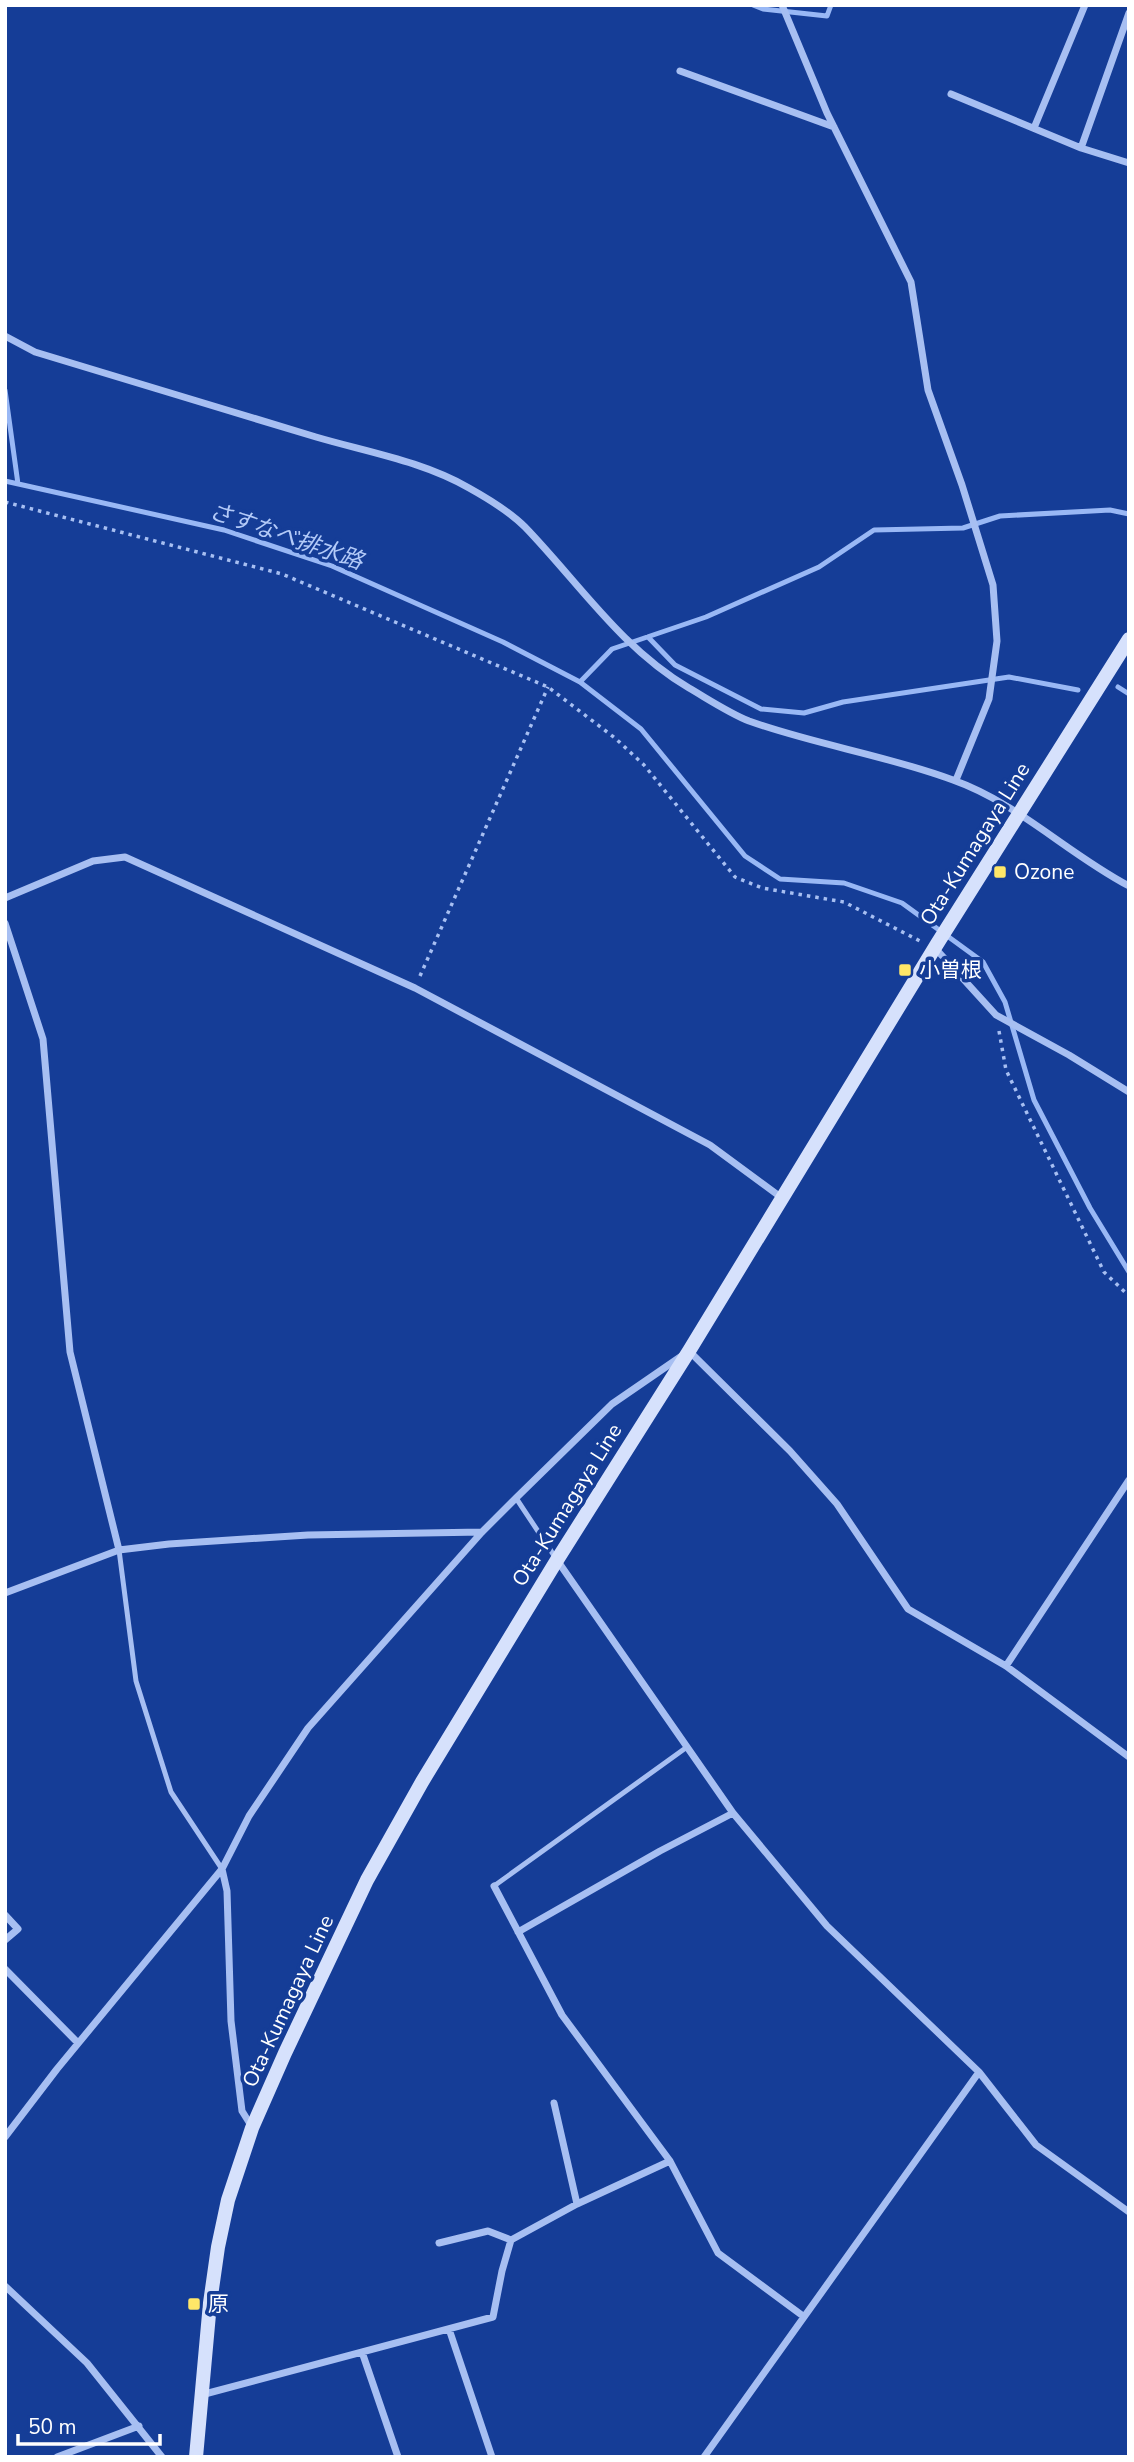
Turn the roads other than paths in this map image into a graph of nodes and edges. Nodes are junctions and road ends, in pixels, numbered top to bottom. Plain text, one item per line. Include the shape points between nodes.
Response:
1 (782, 5) edge
2 (1085, 5) edge
3 (1129, 13) edge
4 (680, 71) dead end
5 (951, 94) dead end
6 (834, 127) junction
7 (1034, 128) junction
8 (1081, 148) junction
9 (1129, 163) edge
10 (5, 337) edge
11 (1129, 639) edge
12 (956, 780) junction
13 (1020, 813) junction
14 (1129, 886) edge
15 (5, 898) edge
16 (5, 923) edge
17 (936, 946) junction
18 (1129, 1092) edge
19 (782, 1199) junction
20 (689, 1351) junction
21 (1129, 1480) edge
22 (516, 1498) junction
23 (482, 1532) junction
24 (119, 1550) junction
25 (557, 1560) junction
26 (5, 1593) edge
27 (1006, 1666) junction
28 (687, 1747) junction
29 (1129, 1757) edge
30 (733, 1813) junction
31 (222, 1869) junction
32 (494, 1886) joint
33 (5, 1915) edge
34 (519, 1932) junction
35 (5, 1940) edge
36 (5, 1969) edge
37 (78, 2043) junction
38 (979, 2072) junction
39 (554, 2103) dead end
40 (252, 2128) junction
41 (5, 2137) edge
42 (670, 2161) junction
43 (577, 2204) junction
44 (1129, 2213) edge
45 (512, 2240) junction
46 (439, 2243) dead end
47 (5, 2286) edge
48 (803, 2316) junction
49 (449, 2329) junction
50 (362, 2352) junction
51 (200, 2396) junction
52 (138, 2426) junction
53 (57, 2457) edge
54 (162, 2457) edge
55 (196, 2457) edge
56 (398, 2457) edge
57 (492, 2457) edge
58 (704, 2457) edge

1 - 6 street
2 - 7 street
3 - 8 street
4 - 6 street
5 - 7 street
6 - 12 street via 911,282 928,390 993,585 997,641 989,699
7 - 8 street
8 - 9 street
10 - 12 street via 35,352 415,464 468,487 523,525 606,620 687,687 746,720
11 - 13 main road, Ota-Kumagaya Line
12 - 13 street
13 - 14 street
13 - 17 main road, Ota-Kumagaya Line
15 - 19 street via 93,862 125,857 415,988 710,1145
16 - 24 street via 43,1039 70,1352
17 - 18 street via 996,1015
17 - 19 main road, Ota-Kumagaya Line
19 - 20 main road, Ota-Kumagaya Line
20 - 22 street via 612,1404
20 - 25 main road, Ota-Kumagaya Line
20 - 27 street via 837,1504 908,1609
21 - 27 street
22 - 23 street
22 - 25 lane
23 - 24 street via 308,1535
23 - 31 street via 308,1728 249,1816
24 - 26 street
24 - 31 lane via 136,1681 170,1792
25 - 28 street
25 - 40 main road, Ota-Kumagaya Line via 367,1880
27 - 29 street
28 - 30 street
28 - 32 lane
30 - 34 street
30 - 38 street via 827,1926
31 - 37 street
31 - 40 street via 227,1891 231,2021 242,2111
32 - 34 street
33 - 35 street via 18,1929
34 - 42 street via 562,2015
36 - 37 street
37 - 41 street
38 - 44 street via 1036,2145
38 - 48 street
39 - 43 street
40 - 51 main road, Ota-Kumagaya Line via 218,2247
42 - 43 street
42 - 48 street via 718,2253
43 - 45 street
45 - 46 street via 488,2231
45 - 49 street via 493,2317
47 - 52 street via 87,2363
48 - 58 street
49 - 50 street
49 - 57 street
50 - 51 street
50 - 56 street
51 - 55 main road, Ota-Kumagaya Line
52 - 53 street
52 - 54 street

